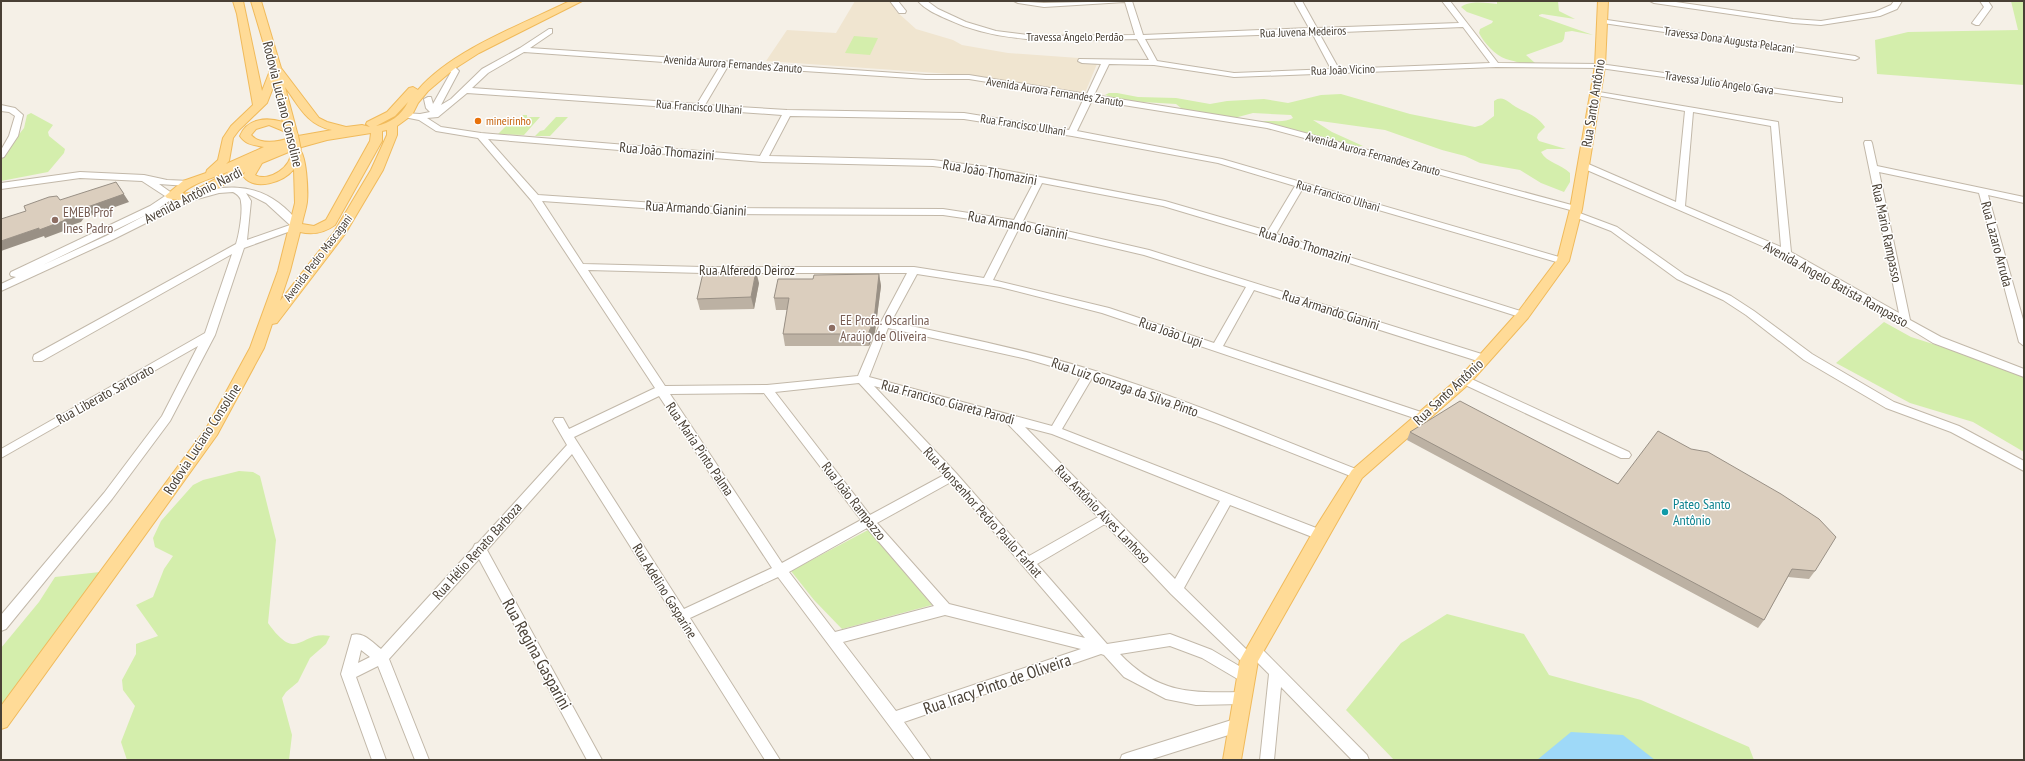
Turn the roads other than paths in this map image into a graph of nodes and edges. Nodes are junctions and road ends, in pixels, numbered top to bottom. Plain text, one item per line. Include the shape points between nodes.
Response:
1 (238, 1) edge
2 (256, 1) edge
3 (568, 1) edge
4 (577, 1) edge
5 (894, 1) edge
6 (922, 1) edge
7 (1018, 1) edge
8 (1122, 1) edge
9 (1128, 1) edge
10 (1298, 1) edge
11 (1446, 1) edge
12 (1603, 1) edge
13 (1654, 1) edge
14 (1898, 1) edge
15 (1984, 1) edge
16 (1684, 3) edge
17 (902, 11) dead end
18 (1603, 21) junction
19 (1976, 23) dead end
20 (1465, 25) junction
21 (549, 31) dead end
22 (1315, 32) junction
23 (1140, 37) junction
24 (523, 50) junction
25 (1855, 58) dead end
26 (1082, 61) dead end
27 (1106, 62) junction
28 (1154, 63) junction
29 (725, 64) junction
30 (1496, 65) junction
31 (1600, 66) junction
32 (450, 67) junction
33 (276, 68) junction
34 (435, 69) junction
35 (1336, 71) junction
36 (466, 90) junction
37 (1596, 93) junction
38 (1089, 97) junction
39 (428, 99) dead end
40 (1839, 100) dead end
41 (402, 104) junction
42 (258, 107) junction
43 (699, 107) junction
44 (1, 108) edge
45 (1689, 109) junction
46 (435, 112) junction
47 (787, 113) junction
48 (407, 115) junction
49 (420, 117) junction
50 (394, 124) junction
51 (377, 126) junction
52 (362, 128) junction
53 (439, 129) junction
54 (293, 133) junction
55 (1072, 133) junction
56 (481, 136) junction
57 (1868, 143) dead end
58 (276, 146) junction
59 (296, 154) junction
60 (1, 155) edge
61 (763, 159) junction
62 (257, 162) junction
63 (1583, 165) junction
64 (1873, 168) junction
65 (144, 178) junction
66 (202, 179) junction
67 (1039, 181) junction
68 (188, 183) junction
69 (215, 184) junction
70 (1300, 185) junction
71 (1, 186) edge
72 (234, 189) junction
73 (1983, 192) junction
74 (171, 196) junction
75 (194, 196) junction
76 (535, 198) junction
77 (2024, 200) edge
78 (1680, 206) junction
79 (1576, 212) junction
80 (1018, 223) junction
81 (296, 226) junction
82 (1270, 235) junction
83 (238, 248) junction
84 (1786, 253) junction
85 (1563, 261) junction
86 (579, 267) junction
87 (914, 270) junction
88 (1, 280) edge
89 (987, 281) junction
90 (1252, 285) junction
91 (1, 288) edge
92 (1523, 315) junction
93 (885, 324) junction
94 (1906, 324) junction
95 (264, 332) junction
96 (210, 334) junction
97 (2024, 342) edge
98 (1216, 347) junction
99 (38, 358) dead end
100 (1484, 359) junction
101 (1089, 373) junction
102 (2024, 373) edge
103 (862, 379) junction
104 (1465, 380) junction
105 (767, 389) junction
106 (661, 390) junction
107 (1423, 417) junction
108 (1010, 419) junction
109 (559, 421) dead end
110 (1055, 431) junction
111 (570, 441) junction
112 (1, 454) edge
113 (1625, 455) dead end
114 (2024, 466) edge
115 (1357, 474) junction
116 (952, 476) junction
117 (1228, 498) junction
118 (1106, 518) junction
119 (869, 522) junction
120 (1320, 534) junction
121 (479, 548) junction
122 (1028, 563) junction
123 (780, 570) junction
124 (1176, 590) junction
125 (945, 609) junction
126 (681, 616) junction
127 (1, 625) edge
128 (832, 639) junction
129 (1105, 649) junction
130 (1251, 655) junction
131 (382, 658) junction
132 (1276, 672) junction
133 (348, 674) junction
134 (1246, 678) junction
135 (1242, 698) junction
136 (892, 719) junction
137 (1, 721) edge
138 (1238, 726) junction
139 (379, 760) edge
140 (422, 760) edge
141 (595, 760) edge
142 (773, 760) edge
143 (924, 760) edge
144 (1127, 760) edge
145 (1232, 760) edge
146 (1267, 760) edge
147 (1362, 760) edge

1 - 42 main road
2 - 33 main road, Rodovia Luciano Consoline
3 - 34 main road
4 - 32 main road via 480,48
5 - 17 street
6 - 23 street, Travessa Ângelo Perdão via 935,11 963,24 995,33 1036,38
7 - 8 street via 1044,5
9 - 23 street
10 - 22 street
11 - 20 street
12 - 18 main road, Rua Santo Antônio
13 - 16 street
14 - 16 street via 1894,6 1877,14 1821,23 1793,21
15 - 19 street via 1988,7
18 - 25 street, Travessa Dona Augusta Pelacani
18 - 31 main road, Rua Santo Antônio
20 - 22 street, Rua Juvena Medeiros
20 - 30 street
21 - 24 street
22 - 23 street, Rua Juvena Medeiros
22 - 35 street
23 - 28 street
24 - 29 street, Avenida Aurora Fernandes Zanuto
24 - 36 street via 485,71
26 - 27 street, Rua João Vicino
27 - 28 street, Rua João Vicino
27 - 38 street
28 - 35 street, Rua João Vicino via 1234,75
29 - 38 street, Avenida Aurora Fernandes Zanuto via 926,77 969,77
29 - 43 street
30 - 31 street, Rua João Vicino
30 - 35 street, Rua João Vicino
31 - 37 main road, Rua Santo Antônio
31 - 40 street, Travessa Julio Angelo Gava
32 - 34 main road
32 - 46 street via 455,70 453,81 437,103
32 - 48 main road via 424,89 413,102
33 - 42 main road via 266,95
33 - 52 main road via 320,124 335,128
33 - 54 main road, Rodovia Luciano Consoline via 284,107
34 - 41 main road via 426,74
36 - 43 street, Rua Francisco Ulhani
36 - 46 street via 454,101
37 - 45 street
37 - 63 main road, Rua Santo Antônio
38 - 55 street
38 - 79 street, Avenida Aurora Fernandes Zanuto via 1268,126
39 - 46 street via 430,108
41 - 48 main road via 402,110
41 - 51 main road
42 - 66 main road via 228,138 223,161
43 - 47 street, Rua Francisco Ulhani
44 - 60 street via 12,110 19,115 17,132
45 - 78 street
45 - 84 street via 1775,124
46 - 49 street
46 - 53 street
47 - 55 street, Rua Francisco Ulhani via 964,116
47 - 61 street
48 - 49 street
48 - 50 main road
49 - 50 street
49 - 53 street
50 - 51 main road, Avenida Antônio Nardi
50 - 95 main road, Avenida Pedro Mascagani via 377,170 339,234
51 - 52 main road
51 - 62 main road, Avenida Antônio Nardi via 307,141
51 - 81 main road, Avenida Pedro Mascagani via 376,141 331,222 314,231
52 - 58 main road, Avenida Antônio Nardi
53 - 56 street, Rua João Thomazini
54 - 58 main road via 281,123 270,122 253,126 247,131 245,136 250,141
54 - 59 main road, Rodovia Luciano Consoline, bridge
55 - 70 street, Rua Francisco Ulhani via 1219,161
56 - 61 street, Rua João Thomazini
56 - 76 street, Rua Maria Pinto Palma
57 - 64 street, Rua Mario Rampasso
58 - 66 main road, Avenida Antônio Nardi
59 - 62 main road via 285,172 273,178 254,180 249,176
59 - 81 main road, Rodovia Luciano Consoline via 301,203
61 - 67 street, Rua João Thomazini via 933,163 988,170
62 - 69 main road, Avenida Antônio Nardi
63 - 78 street, Avenida Angelo Batista Rampasso
63 - 79 main road, Rua Santo Antônio
64 - 73 street
64 - 94 street, Rua Mario Rampasso
65 - 68 street via 167,183
65 - 71 street via 80,174
65 - 74 street
66 - 68 main road, Avenida Antônio Nardi
66 - 69 main road via 216,178
67 - 80 street
67 - 82 street, Rua João Thomazini via 1165,204
68 - 74 main road, Avenida Antônio Nardi
69 - 75 main road, Avenida Antônio Nardi
70 - 82 street
70 - 85 street, Rua Francisco Ulhani
72 - 75 street
72 - 81 street via 244,190 271,201 282,209
72 - 83 street via 242,194 246,201 243,237
73 - 77 street
73 - 97 street, Rua Lazaro Arruda
74 - 75 main road
74 - 88 street, Avenida Antônio Nardi via 153,208
75 - 91 street, Avenida Antônio Nardi via 111,238
76 - 80 street, Rua Armando Gianini via 729,211 943,212
76 - 86 street, Rua Maria Pinto Palma
78 - 84 street, Avenida Angelo Batista Rampasso
79 - 85 main road, Rua Santo Antônio
79 - 114 street, Avenida Aurora Fernandes Zanuto via 1614,229 1681,277 1727,298 1808,357 1890,405 1955,429
80 - 89 street
80 - 90 street, Rua Armando Gianini via 1146,252
81 - 83 street
81 - 95 main road, Rodovia Luciano Consoline
82 - 92 street, Rua João Thomazini
83 - 96 street
83 - 99 street
84 - 94 street, Avenida Angelo Batista Rampasso
85 - 92 main road, Rua Santo Antônio
86 - 87 street, Rua Alferedo Deiroz
86 - 106 street, Rua Maria Pinto Palma
87 - 89 street, Rua João Lupi
87 - 93 street
89 - 98 street, Rua João Lupi via 1105,310
90 - 98 street
90 - 100 street, Rua Armando Gianini
92 - 100 main road, Rua Santo Antônio
93 - 101 street, Rua Luiz Gonzaga da Silva Pinto via 1027,355
93 - 103 street
94 - 102 street, Avenida Angelo Batista Rampasso via 1936,340
95 - 137 main road, Rodovia Luciano Consoline via 237,388 212,430
96 - 112 street, Rua Liberato Sartorato
96 - 127 street via 166,418 108,496
98 - 107 street, Rua João Lupi
100 - 104 main road, Rua Santo Antônio
101 - 110 street
101 - 115 street, Rua Luiz Gonzaga da Silva Pinto via 1220,420
103 - 105 street, Rua Francisco Giareta Parodi
103 - 108 street, Rua Francisco Giareta Parodi
103 - 116 street, Rua Monsenhor Pedro Paulo Farhat
104 - 107 main road, Rua Santo Antônio
104 - 113 street
105 - 106 street, Rua Francisco Giareta Parodi
105 - 119 street, Rua João Rampazzo
106 - 111 street, Rua Francisco Giareta Parodi
106 - 123 street, Rua Maria Pinto Palma
107 - 115 main road, Rua Santo Antônio
108 - 110 street, Rua Francisco Giareta Parodi
108 - 118 street, Rua Antônio Alves Lanhoso
109 - 111 street, Rua Adelino Gasparine
110 - 117 street, Rua Francisco Giareta Parodi
111 - 121 street, Rua Hélio Renato Barboza
111 - 126 street, Rua Adelino Gasparine
115 - 120 main road, Rua Santo Antônio
116 - 119 street
116 - 122 street, Rua Monsenhor Pedro Paulo Farhat
117 - 120 street, Rua Francisco Giareta Parodi
117 - 124 street
118 - 122 street
118 - 124 street, Rua Antônio Alves Lanhoso
119 - 123 street
119 - 125 street, Rua João Rampazzo
120 - 130 main road, Rua Santo Antônio
121 - 131 street, Rua Hélio Renato Barboza
121 - 141 street, Rua Regina Gasparini
122 - 129 street, Rua Monsenhor Pedro Paulo Farhat
123 - 126 street
123 - 128 street, Rua Maria Pinto Palma
124 - 130 street, Rua Antônio Alves Lanhoso
125 - 128 street
125 - 129 street
126 - 142 street, Rua Adelino Gasparine
128 - 136 street, Rua Maria Pinto Palma
129 - 134 street via 1170,640 1207,654
129 - 135 street, Rua Monsenhor Pedro Paulo Farhat via 1129,673 1166,693 1196,699
129 - 136 street, Rua Iracy Pinto de Oliveira
130 - 132 street, Rua Antônio Alves Lanhoso
130 - 134 main road, Rua Santo Antônio
131 - 133 street
131 - 133 street via 357,639
131 - 140 street
132 - 146 street
132 - 147 street, Rua Antônio Alves Lanhoso
133 - 139 street
134 - 135 main road, Rua Santo Antônio
135 - 138 main road, Rua Santo Antônio
136 - 143 street, Rua Maria Pinto Palma
138 - 144 street
138 - 145 main road, Rua Santo Antônio

